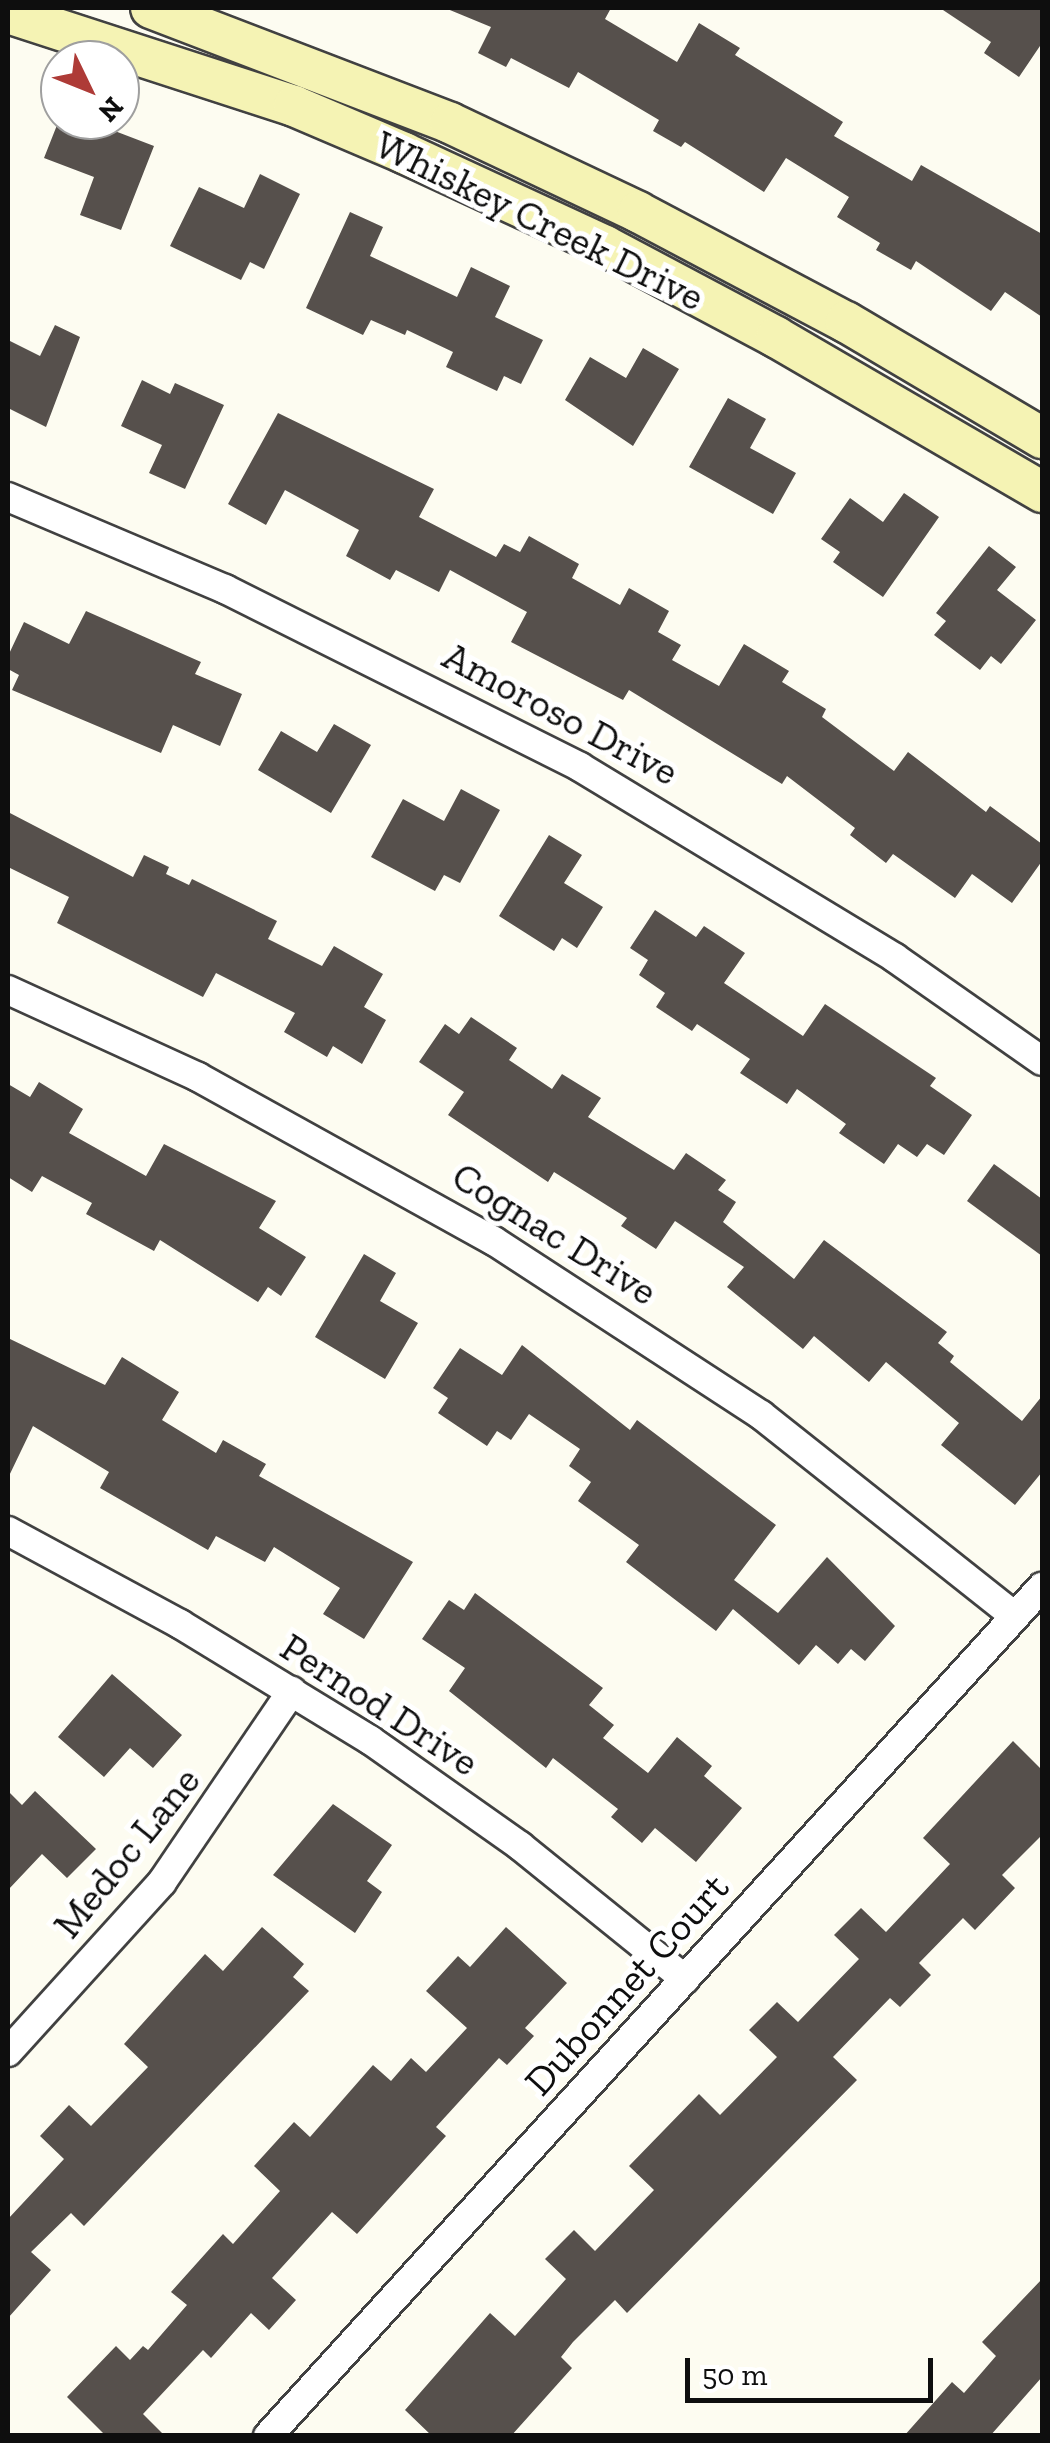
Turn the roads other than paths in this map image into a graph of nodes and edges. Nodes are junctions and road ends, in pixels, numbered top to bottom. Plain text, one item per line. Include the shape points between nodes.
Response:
1 (151, 8) edge
2 (8, 13) edge
3 (1042, 438) edge
4 (1042, 492) edge
5 (8, 497) edge
6 (8, 990) edge
7 (1042, 1061) edge
8 (8, 1531) edge
9 (1042, 1587) edge
10 (1016, 1616) junction
11 (292, 1691) junction
12 (685, 1978) junction
13 (8, 2052) edge
14 (268, 2436) edge

1 - 3 street, Whiskey Creek Drive via 450,123 638,212 846,322
2 - 4 street, Whiskey Creek Drive via 294,106 471,184 776,336
5 - 7 street, Amoroso Drive via 225,589 580,767 895,958
6 - 10 street, Cognac Drive via 198,1077 494,1241 761,1415
8 - 11 street, Pernod Drive
9 - 10 street, Dubonnet Court
10 - 12 street, Dubonnet Court
11 - 12 street, Pernod Drive via 520,1846
11 - 13 street, Medoc Lane via 162,1882
12 - 14 street, Dubonnet Court

